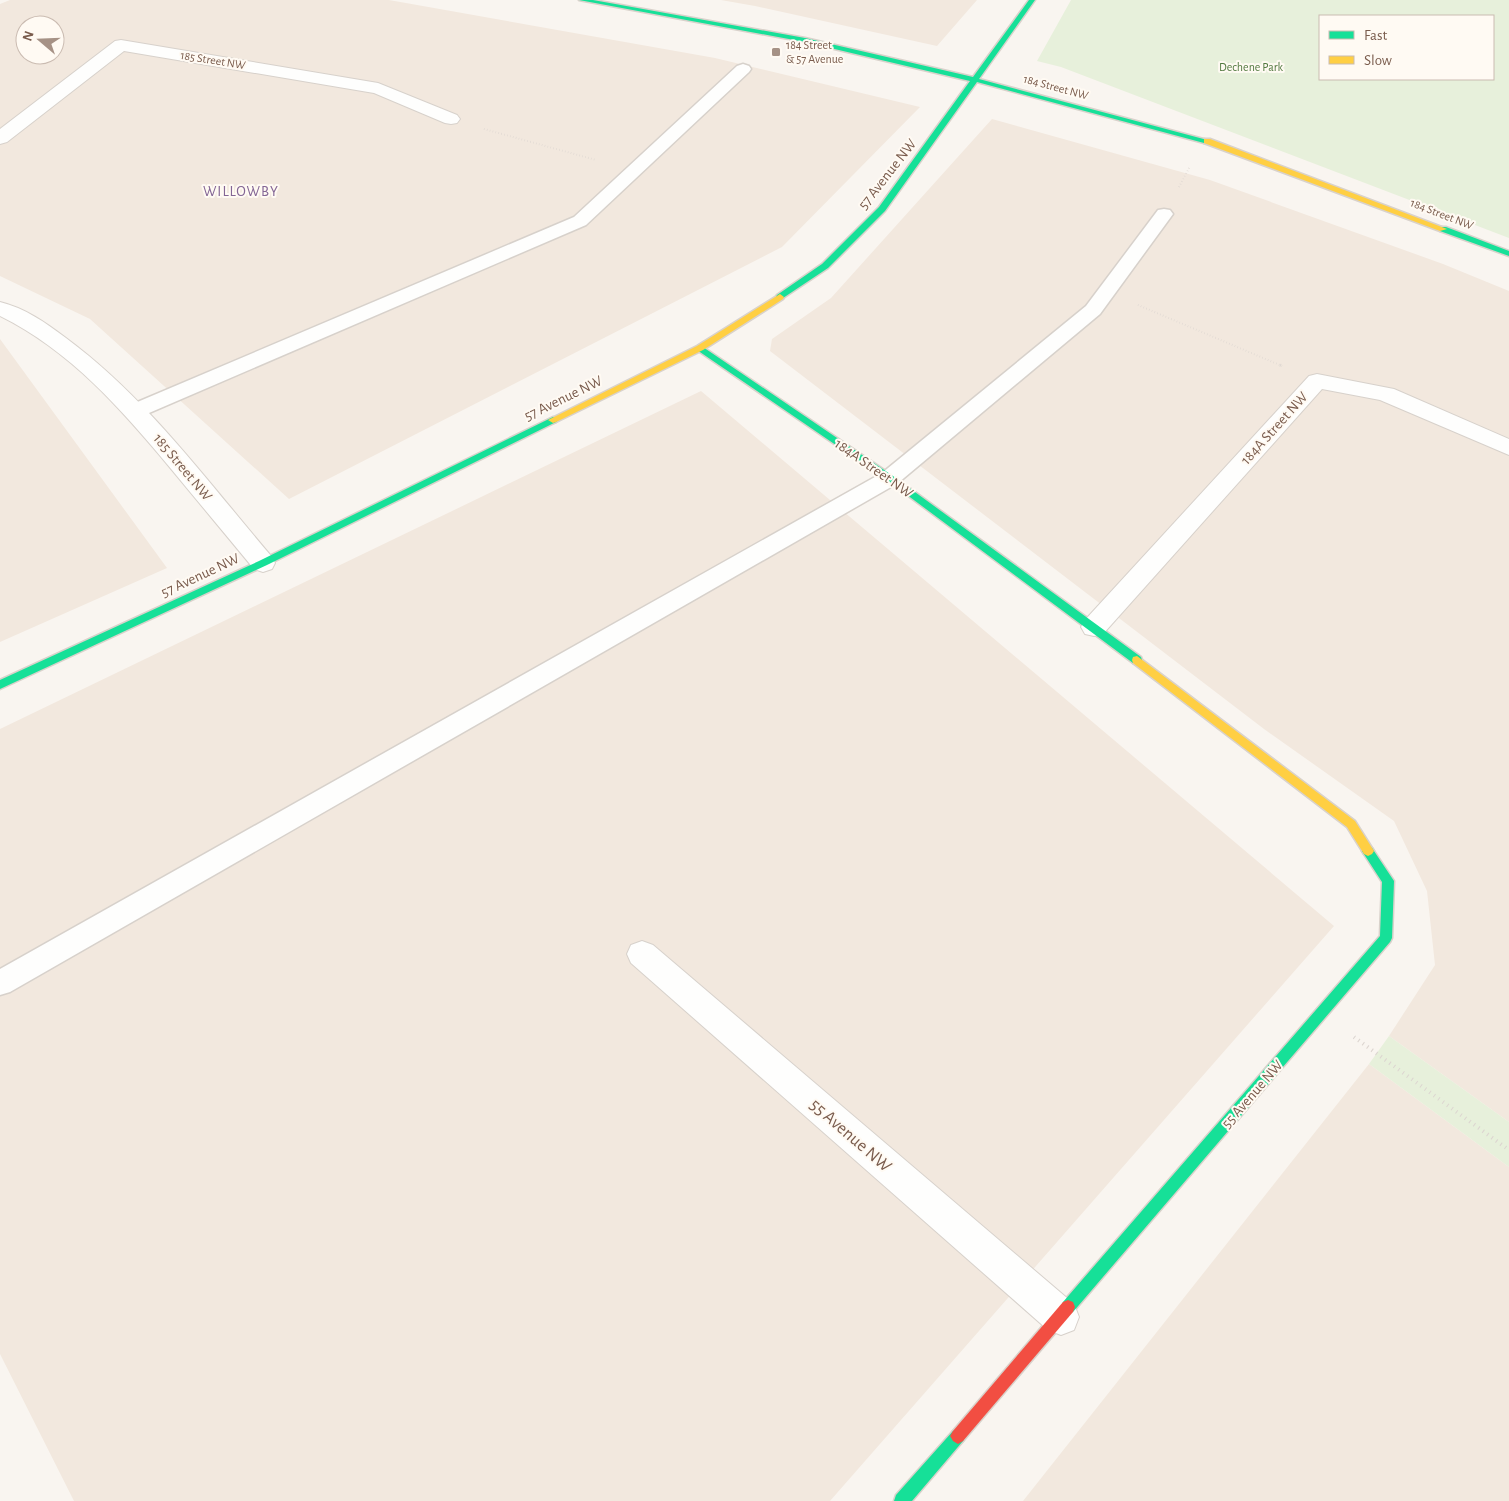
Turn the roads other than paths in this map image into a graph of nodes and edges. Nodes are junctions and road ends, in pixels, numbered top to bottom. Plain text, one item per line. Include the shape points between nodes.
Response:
1 (582, 0) edge
2 (1032, 0) edge
3 (743, 69) dead end
4 (976, 80) junction
5 (451, 119) road end
6 (0, 138) edge
7 (1164, 214) dead end
8 (1509, 254) edge
9 (0, 308) edge
10 (700, 348) junction
11 (135, 411) junction
12 (1509, 448) edge
13 (890, 478) junction
14 (263, 562) junction
15 (1094, 627) junction
16 (0, 685) edge
17 (1371, 854) joint
18 (642, 954) dead end
19 (0, 983) edge
20 (1061, 1317) junction
21 (902, 1501) edge

1 - 4 street, 184 Street NW via 805,40
2 - 4 street, 57 Avenue NW
3 - 11 lane via 580,222
4 - 8 street, 184 Street NW via 1212,142
4 - 10 street, 57 Avenue NW via 882,209 825,266
5 - 6 street, 185 Street NW via 378,88 121,45
7 - 13 lane via 1093,310
9 - 11 street, 185 Street NW via 35,325 75,355
10 - 13 street, 184A Street NW
10 - 14 street, 57 Avenue NW
11 - 14 street, 185 Street NW
12 - 15 street, 184A Street NW via 1386,394 1317,381
13 - 15 street, 184A Street NW
13 - 19 lane
14 - 16 street, 57 Avenue NW
15 - 17 street, 184A Street NW via 1351,824
17 - 20 street, 55 Avenue NW via 1388,881 1386,938
18 - 20 street, 55 Avenue NW
20 - 21 street, 55 Avenue NW

